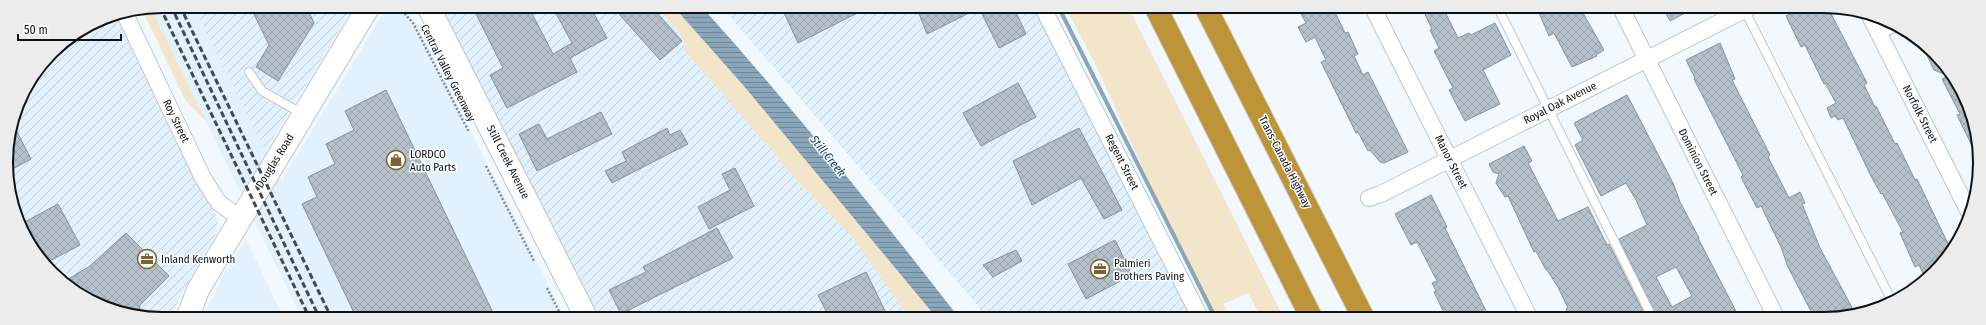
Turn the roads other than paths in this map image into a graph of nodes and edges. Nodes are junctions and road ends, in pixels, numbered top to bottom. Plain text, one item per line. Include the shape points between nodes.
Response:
1 (365, 13) edge
2 (432, 13) edge
3 (1046, 13) edge
4 (1159, 13) edge
5 (1209, 13) edge
6 (1376, 13) edge
7 (1500, 13) edge
8 (1623, 13) edge
9 (1736, 13) edge
10 (1748, 13) edge
11 (127, 17) edge
12 (1873, 21) edge
13 (1892, 29) edge
14 (1880, 35) junction
15 (1646, 59) junction
16 (249, 72) dead end
17 (1548, 109) junction
18 (303, 114) junction
19 (1449, 159) junction
20 (1368, 198) dead end
21 (1966, 207) edge
22 (240, 218) junction
23 (1890, 297) edge
24 (190, 312) edge
25 (583, 312) edge
26 (1197, 312) edge
27 (1308, 312) edge
28 (1360, 312) edge
29 (1526, 312) edge
30 (1650, 312) edge
31 (1773, 312) edge

1 - 18 street, Douglas Road
2 - 25 street, Still Creek Avenue
3 - 26 street, Regent Street
4 - 27 highway
5 - 28 highway, Trans-Canada Highway
6 - 19 street, Manor Street
7 - 17 lane
8 - 15 street, Dominion Street
9 - 15 street, Royal Oak Avenue
10 - 23 lane
11 - 22 street, Roy Street via 204,178 219,203
12 - 14 street, Norfolk Street
13 - 14 lane
14 - 21 street, Norfolk Street
15 - 17 street, Royal Oak Avenue
15 - 31 street, Dominion Street
16 - 18 lane via 262,91
17 - 19 street, Royal Oak Avenue
17 - 30 lane
18 - 22 street, Douglas Road
19 - 20 street, Royal Oak Avenue via 1381,194
19 - 29 street, Manor Street
22 - 24 street, Douglas Road via 198,290

